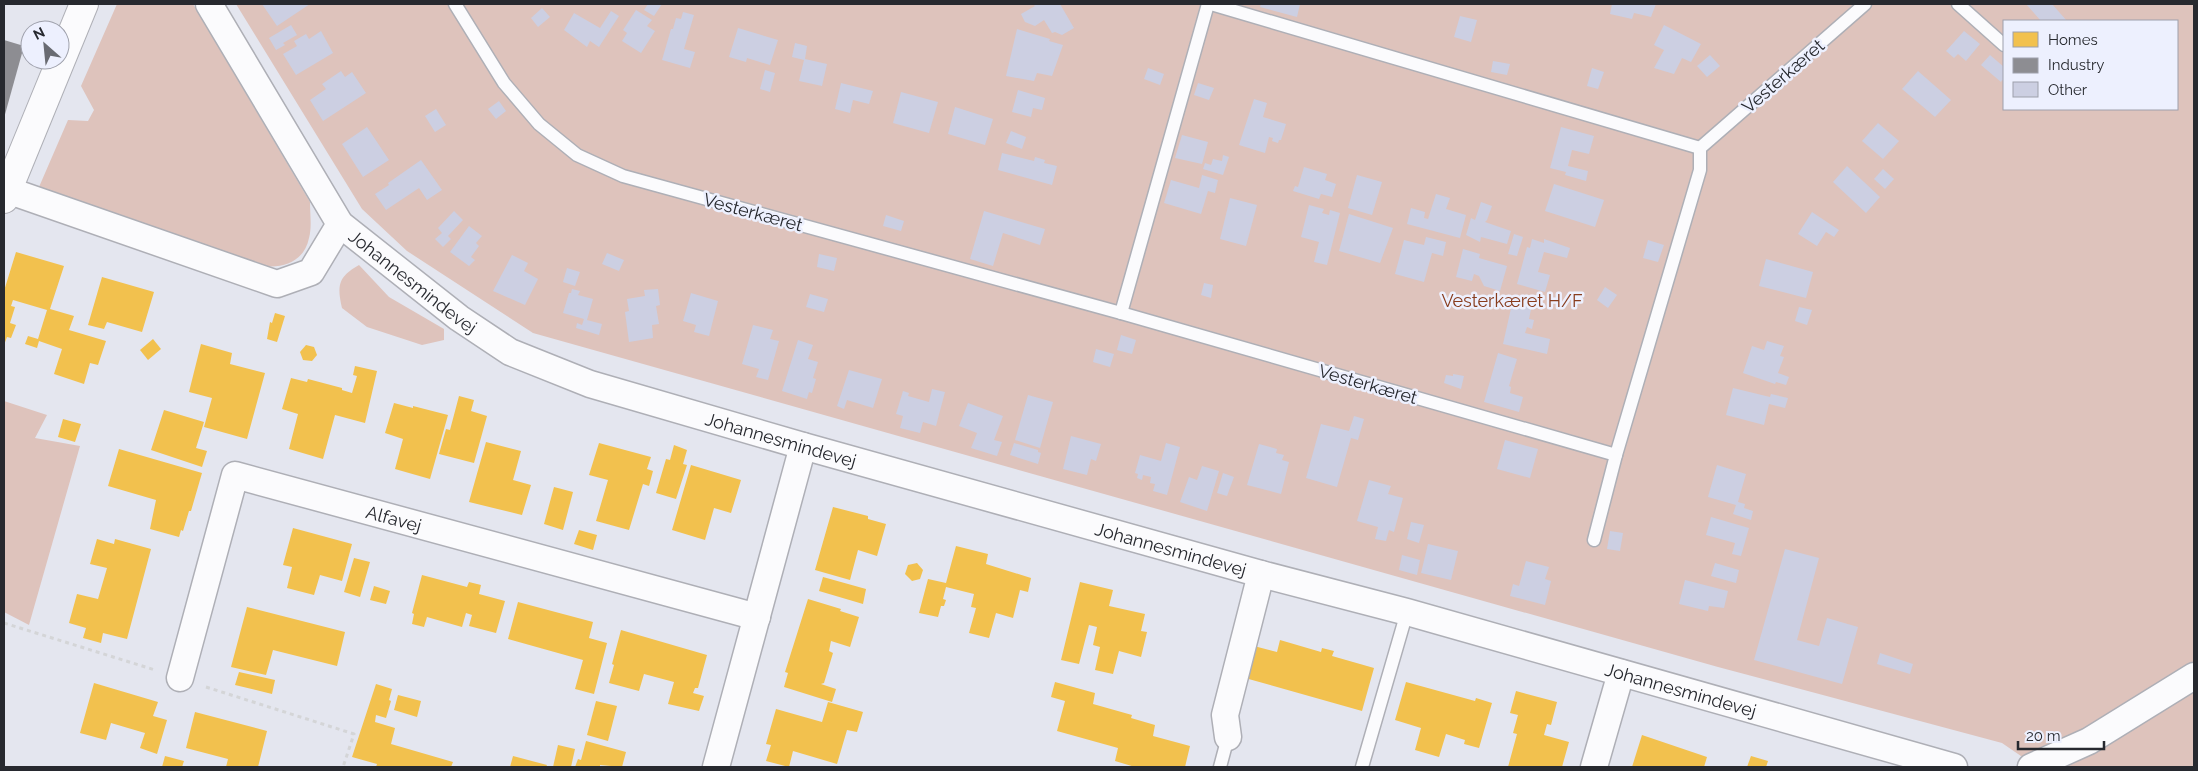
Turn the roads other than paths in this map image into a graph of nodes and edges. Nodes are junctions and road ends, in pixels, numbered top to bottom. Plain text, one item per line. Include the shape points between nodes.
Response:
1 (84, 4) edge
2 (209, 4) edge
3 (454, 4) edge
4 (1209, 4) edge
5 (1865, 4) edge
6 (1958, 4) edge
7 (2003, 44) edge
8 (1700, 148) junction
9 (6, 194) edge
10 (340, 224) junction
11 (1122, 313) junction
12 (803, 446) junction
13 (1616, 455) junction
14 (1594, 540) dead end
15 (1260, 574) junction
16 (1407, 612) junction
17 (757, 617) junction
18 (1621, 673) junction
19 (2194, 676) edge
20 (180, 678) dead end
21 (1228, 737) joint
22 (716, 767) edge
23 (1220, 767) edge
24 (1362, 767) edge
25 (1594, 767) edge
26 (1954, 767) edge
27 (2031, 767) edge

1 - 9 street
2 - 10 street, Johannesmindevej
3 - 11 lane, Vesterkæret via 504,83 539,124 577,155 623,176
4 - 8 lane
4 - 11 lane
5 - 8 lane, Vesterkæret
6 - 7 lane
8 - 13 lane via 1700,170
9 - 10 street, Johannesmindevej via 277,284 311,272
10 - 12 street, Johannesmindevej via 459,318 510,352 590,384
11 - 13 lane, Vesterkæret
12 - 15 street, Johannesmindevej
12 - 17 street
13 - 14 lane
15 - 16 street, Johannesmindevej
15 - 21 street, Johannesmindevej via 1225,714
16 - 18 street, Johannesmindevej
16 - 24 lane
17 - 20 street, Alfavej via 235,475
17 - 22 street
18 - 25 street
18 - 26 street, Johannesmindevej
19 - 27 street via 2089,741
21 - 23 lane

